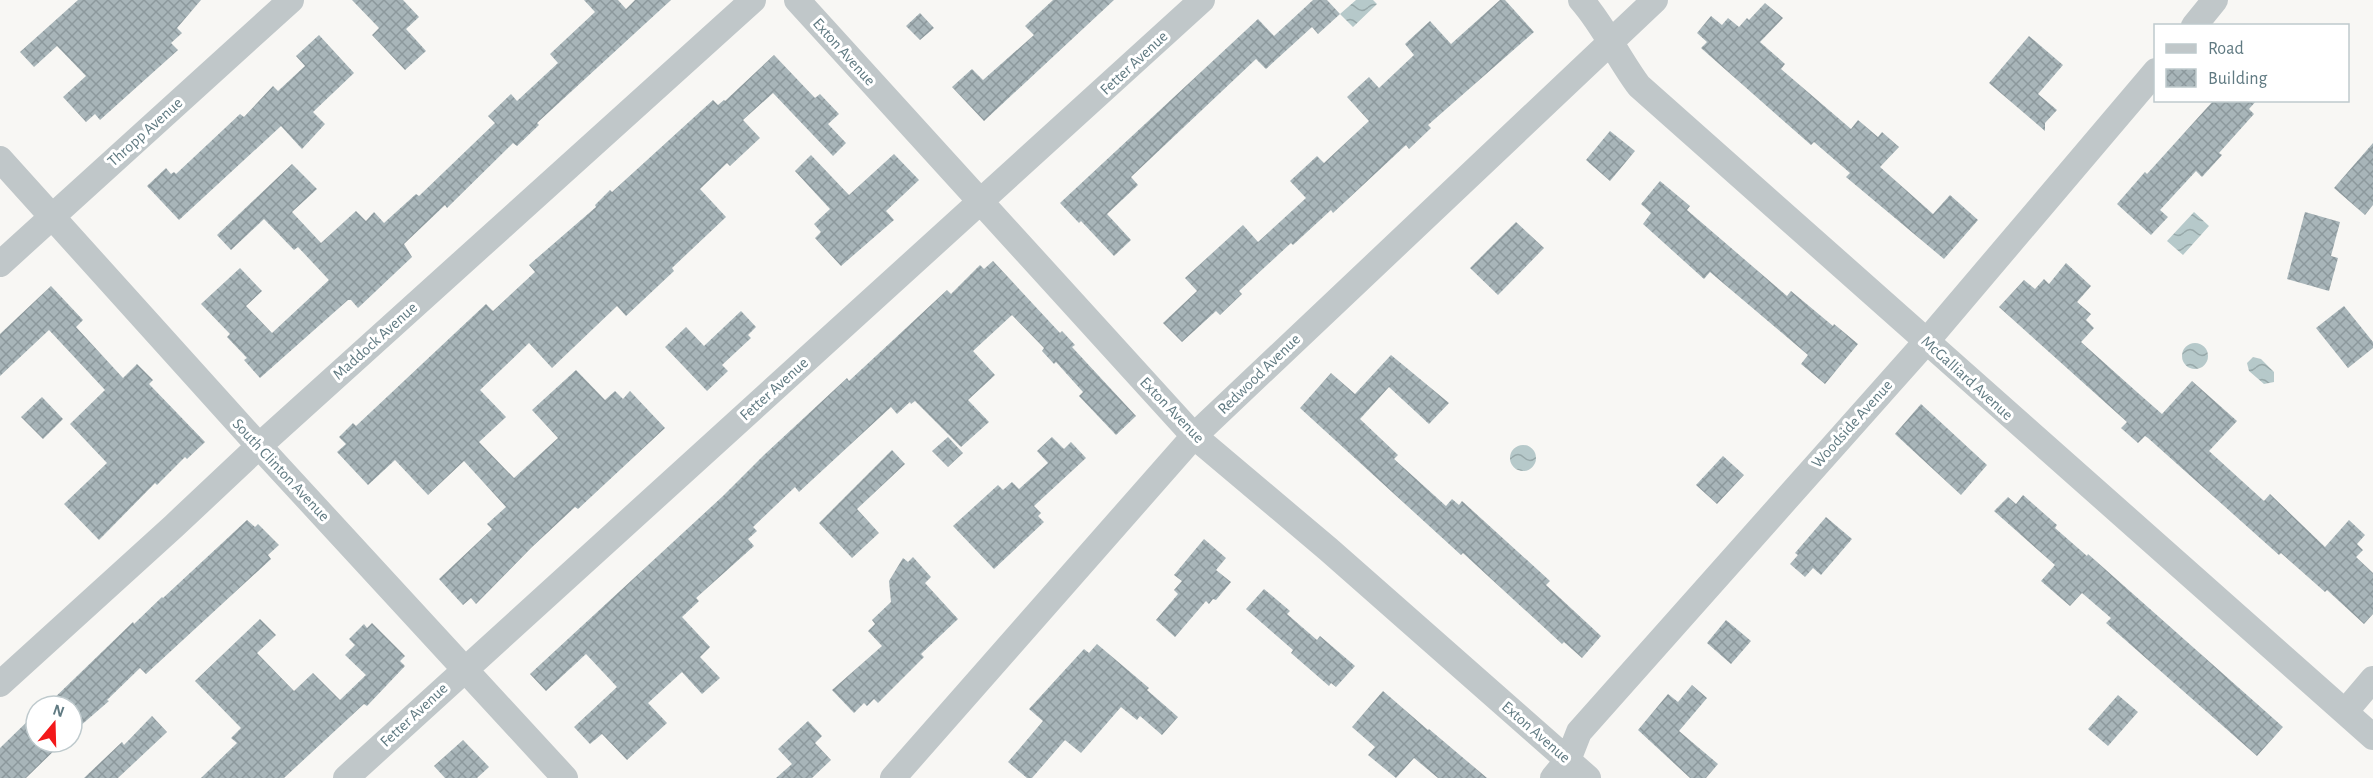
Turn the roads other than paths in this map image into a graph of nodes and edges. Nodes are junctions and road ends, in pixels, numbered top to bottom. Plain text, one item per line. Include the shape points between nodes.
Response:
1 (291, 0) edge
2 (753, 0) edge
3 (797, 0) edge
4 (1202, 0) edge
5 (1581, 0) edge
6 (1655, 0) edge
7 (2215, 0) edge
8 (2196, 24) edge
9 (1610, 42) junction
10 (2154, 73) edge
11 (0, 159) edge
12 (982, 202) junction
13 (52, 216) junction
14 (0, 264) edge
15 (1926, 342) junction
16 (1194, 436) junction
17 (259, 446) junction
18 (465, 669) junction
19 (2373, 680) edge
20 (0, 684) edge
21 (2345, 712) junction
22 (2373, 737) edge
23 (1560, 769) edge
24 (346, 778) edge
25 (566, 778) edge
26 (893, 778) edge
27 (1588, 778) edge

1 - 13 street, Thropp Avenue
2 - 17 street, Maddock Avenue
3 - 12 street, Exton Avenue
4 - 12 street, Fetter Avenue
5 - 9 street, McGalliard Avenue
6 - 9 street, Redwood Avenue
7 - 8 street
9 - 15 street, McGalliard Avenue via 1640,86
9 - 16 street, Redwood Avenue
10 - 15 street, Woodside Avenue
11 - 13 street, South Clinton Avenue
12 - 16 street, Exton Avenue
12 - 18 street, Fetter Avenue
13 - 14 street, Thropp Avenue
13 - 17 street, South Clinton Avenue
15 - 21 street, McGalliard Avenue
15 - 23 street, Woodside Avenue via 1579,732
16 - 23 street, Exton Avenue via 1328,549
16 - 26 street, Redwood Avenue
17 - 18 street, South Clinton Avenue
17 - 20 street, Maddock Avenue
18 - 24 street, Fetter Avenue
18 - 25 street, South Clinton Avenue
19 - 21 street
21 - 22 street, McGalliard Avenue
23 - 27 street, Exton Avenue

